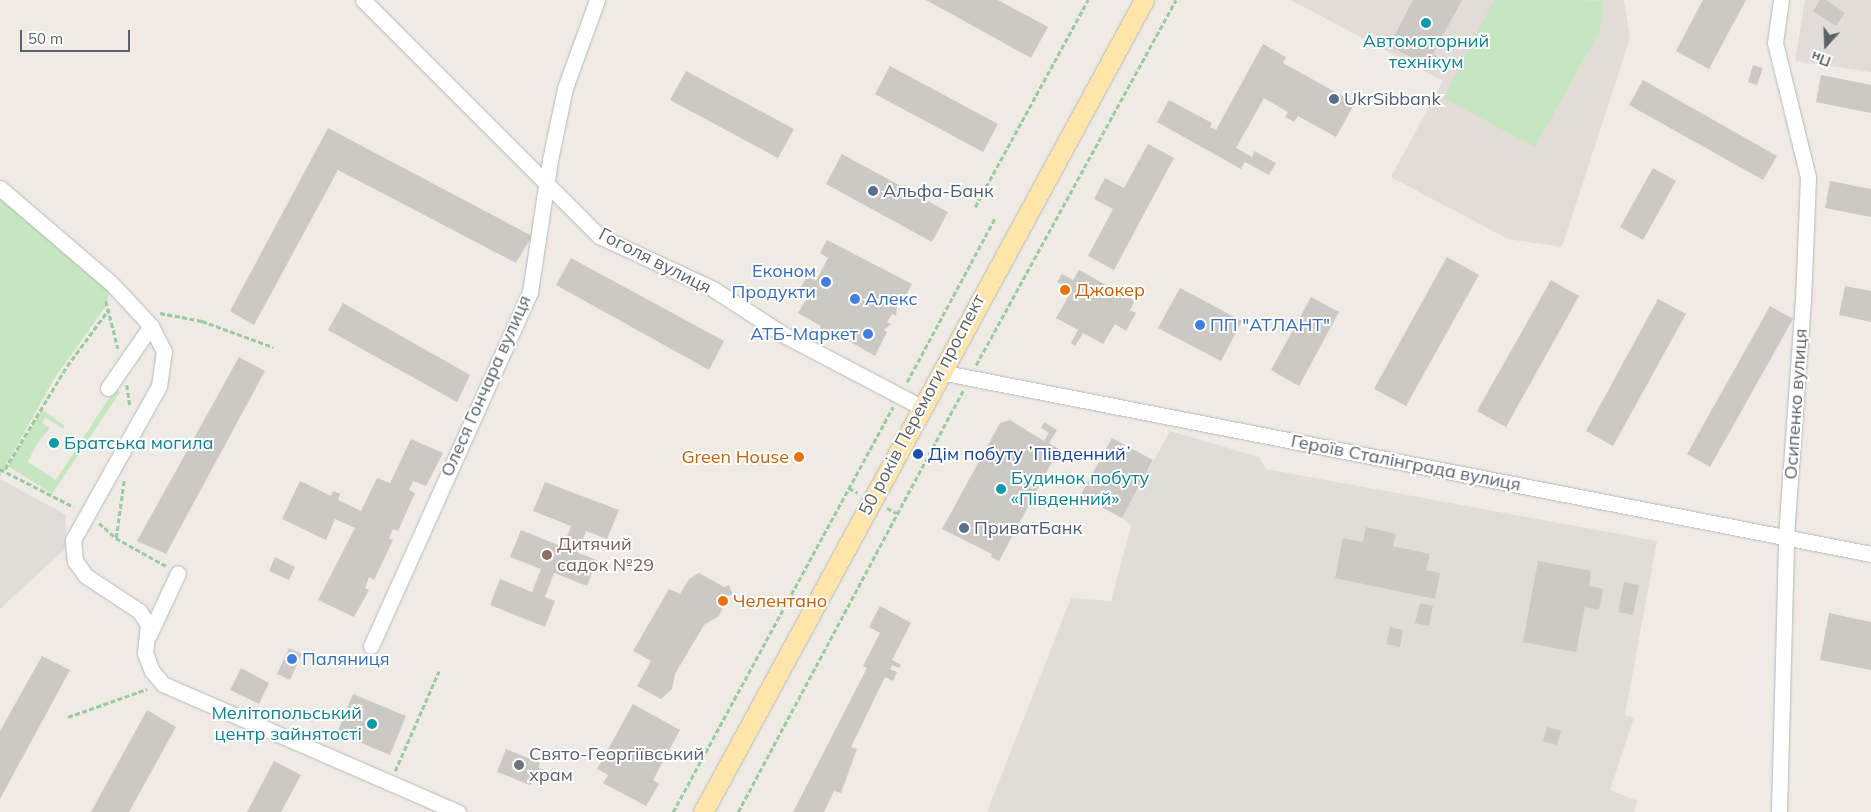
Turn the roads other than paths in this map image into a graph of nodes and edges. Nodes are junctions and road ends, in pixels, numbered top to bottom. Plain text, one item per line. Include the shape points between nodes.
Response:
1 (363, 0) edge
2 (597, 0) edge
3 (1144, 0) edge
4 (1781, 0) edge
5 (547, 183) junction
6 (0, 188) edge
7 (152, 318) junction
8 (940, 372) junction
9 (108, 388) dead end
10 (921, 407) junction
11 (1786, 536) junction
12 (1864, 554) edge
13 (178, 573) dead end
14 (148, 636) junction
15 (371, 646) dead end
16 (458, 812) edge
17 (703, 812) edge
18 (1779, 812) edge

1 - 5 street, Гоголя вулиця
2 - 5 street, Олеся Гончара вулиця via 565,88
3 - 8 main road, 50 років Перемоги проспект
4 - 11 street, Осипенко вулиця via 1775,43 1808,177 1803,301
5 - 10 street, Гоголя вулиця via 599,236 713,289 786,336
5 - 15 street, Олеся Гончара вулиця via 525,304
6 - 7 street
7 - 9 street
7 - 14 street via 164,351 158,386 72,540 75,561 86,576 139,611 148,624
8 - 10 main road, 50 років Перемоги проспект
8 - 11 street, Героїв Сталінграда вулиця
10 - 17 main road, 50 років Перемоги проспект
11 - 12 street, Героїв Сталінграда вулиця
11 - 18 street, Осипенко вулиця
13 - 14 street
14 - 16 street via 145,653 152,671 163,684

